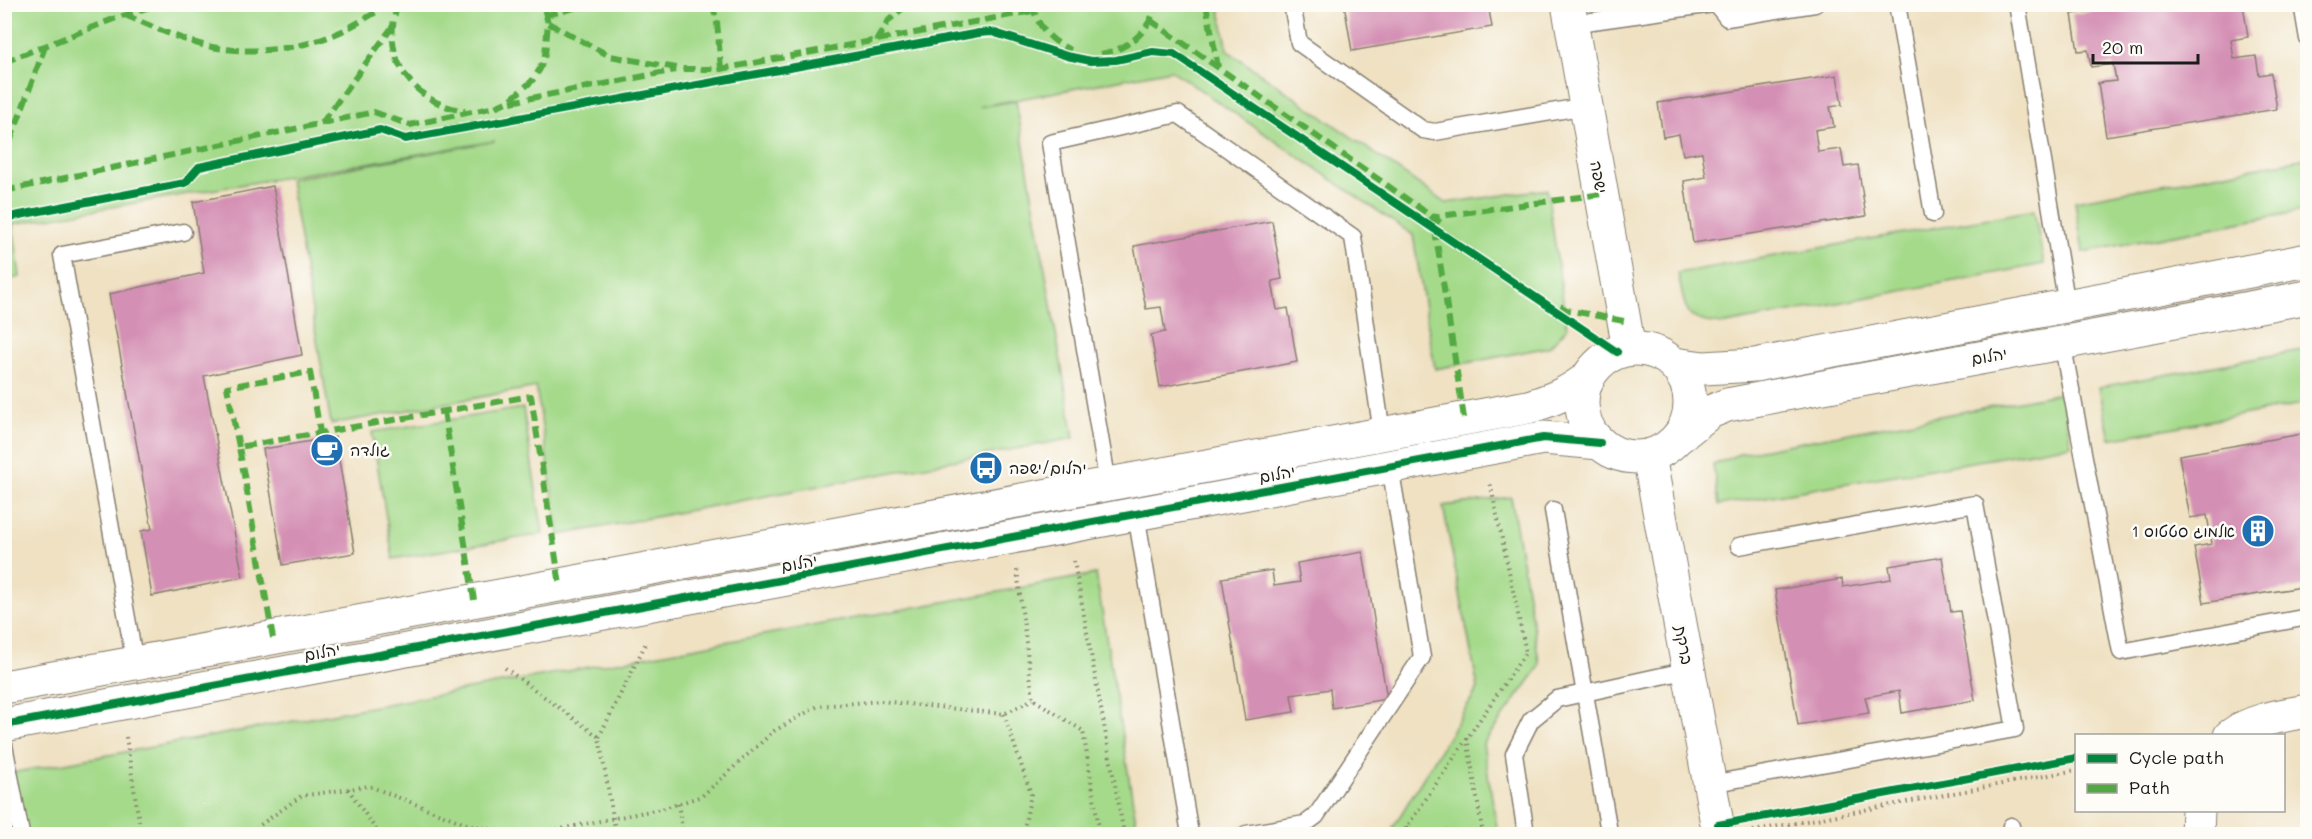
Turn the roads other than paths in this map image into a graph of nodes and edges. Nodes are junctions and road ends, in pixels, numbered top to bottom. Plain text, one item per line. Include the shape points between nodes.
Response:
1 (1292, 4) edge
2 (1715, 4) edge
3 (1815, 4) edge
4 (1897, 4) edge
5 (2017, 4) edge
6 (2302, 4) edge
7 (1570, 14) edge
8 (2307, 39) edge
9 (1586, 106) junction
10 (1933, 214) dead end
11 (183, 232) dead end
12 (2307, 260) edge
13 (2307, 297) edge
14 (2067, 306) junction
15 (2062, 342) junction
16 (1629, 349) junction
17 (1674, 364) junction
18 (1589, 377) junction
19 (1382, 434) junction
20 (1680, 436) junction
21 (1600, 443) junction
22 (1649, 456) junction
23 (1390, 466) junction
24 (1108, 484) junction
25 (1552, 510) dead end
26 (1136, 514) junction
27 (1739, 546) dead end
28 (2307, 617) edge
29 (135, 663) junction
30 (1689, 670) junction
31 (4, 687) edge
32 (1584, 693) junction
33 (2307, 711) edge
34 (4, 725) edge
35 (2232, 734) edge
36 (4, 745) edge
37 (1710, 784) junction
38 (2198, 812) edge
39 (1608, 826) dead end
40 (1734, 833) edge
41 (21, 834) edge
42 (1190, 834) edge
43 (1246, 834) edge
44 (1526, 834) edge
45 (2197, 834) edge

1 - 9 lane via 1299,43 1423,130 1435,132
2 - 3 lane via 1727,18
2 - 7 lane
4 - 10 lane
5 - 14 lane
6 - 8 lane
7 - 9 street, ישפה
9 - 16 street, ישפה
11 - 29 lane via 62,255
12 - 14 street
13 - 15 street, יהלום
14 - 17 street via 1755,365 1704,368
15 - 20 street, יהלום via 1727,405 1710,412
15 - 28 lane via 2121,652
16 - 17 street via 1662,355
16 - 18 street via 1600,362
17 - 20 street via 1683,376 1690,399 1687,422
18 - 19 street, יהלום via 1554,400
18 - 21 street via 1583,394 1583,412
19 - 24 street, יהלום
19 - 24 lane via 1353,237 1178,114 1050,143
20 - 22 street via 1669,447
21 - 22 street via 1626,456
21 - 23 street, יהלום via 1542,438
22 - 30 street, ברקת
23 - 26 street, יהלום
23 - 43 lane via 1422,657 1317,816 1305,824
24 - 29 street, יהלום
25 - 32 lane
26 - 34 street, יהלום
26 - 42 lane
27 - 37 lane via 1974,504 2015,729
29 - 31 street, יהלום
30 - 32 lane
30 - 37 street, ברקת
32 - 39 lane
32 - 44 lane via 1557,699 1531,720 1514,754
33 - 35 street via 2271,718
36 - 41 lane
37 - 40 street, ברקת
38 - 45 street

